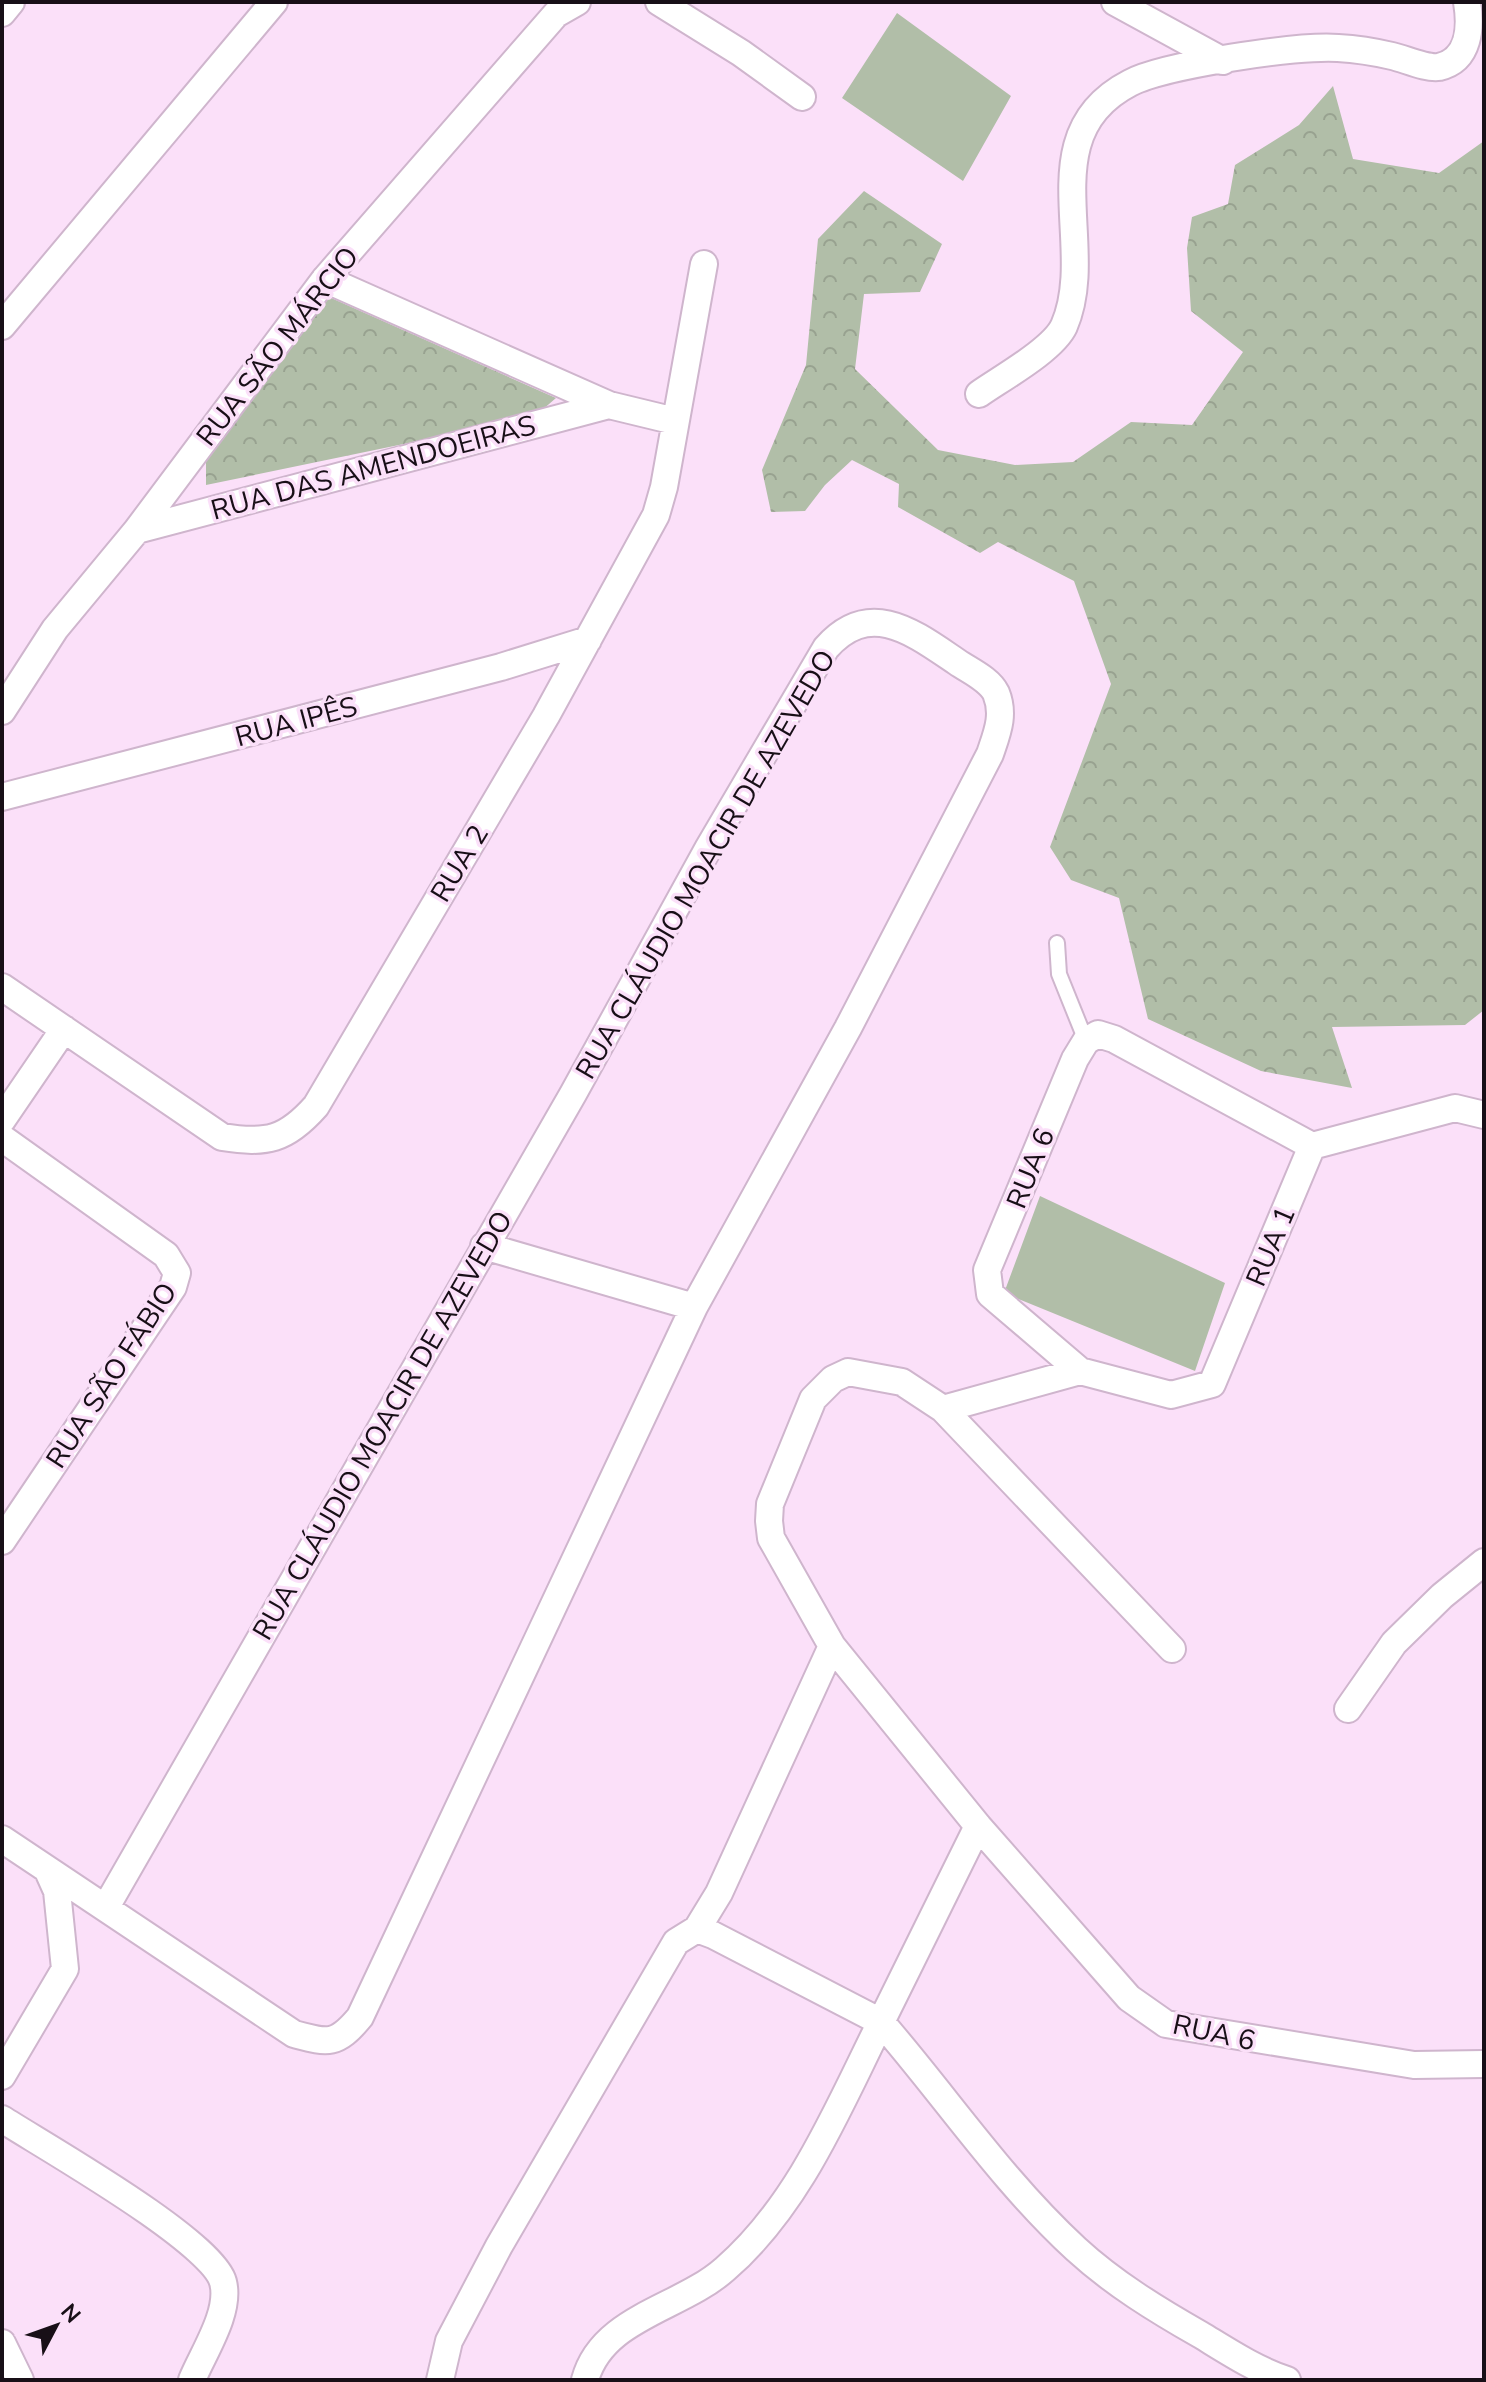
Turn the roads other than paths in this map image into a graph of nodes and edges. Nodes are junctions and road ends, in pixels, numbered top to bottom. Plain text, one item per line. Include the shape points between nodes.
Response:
1 (11, 2) edge
2 (274, 2) edge
3 (577, 2) edge
4 (659, 2) edge
5 (1115, 2) edge
6 (1467, 2) edge
7 (2, 13) edge
8 (1223, 61) junction
9 (802, 97) dead end
10 (704, 264) dead end
11 (325, 279) junction
12 (2, 326) edge
13 (979, 394) dead end
14 (609, 405) junction
15 (675, 421) junction
16 (137, 530) junction
17 (588, 640) junction
18 (2, 711) edge
19 (2, 797) edge
20 (1057, 943) dead end
21 (2, 987) edge
22 (64, 1029) junction
23 (1086, 1041) junction
24 (1484, 1115) edge
25 (2, 1120) edge
26 (2, 1138) edge
27 (1312, 1146) junction
28 (484, 1246) junction
29 (694, 1307) junction
30 (1080, 1371) junction
31 (943, 1409) junction
32 (2, 1541) edge
33 (1484, 1562) edge
34 (832, 1646) junction
35 (1172, 1649) dead end
36 (1348, 1709) dead end
37 (978, 1826) junction
38 (2, 1839) edge
39 (48, 1871) junction
40 (106, 1907) junction
41 (697, 1929) junction
42 (881, 2022) junction
43 (1484, 2064) edge
44 (2, 2076) edge
45 (2, 2119) edge
46 (2, 2343) edge
47 (20, 2380) edge
48 (192, 2380) edge
49 (440, 2380) edge
50 (585, 2380) edge
51 (1287, 2380) edge

1 - 7 street
2 - 12 street
3 - 11 street, RUA SÃO MÁRCIO via 556,14
4 - 9 street
5 - 8 street
6 - 8 street via 1466,44 1456,59 1438,67 1336,48
8 - 13 street via 1128,84 1080,128 1073,163 1072,288 1063,327 1041,350
10 - 15 street, RUA 2
11 - 14 street
11 - 16 street, RUA SÃO MÁRCIO
14 - 15 street
14 - 16 street, RUA DAS AMENDOEIRAS
15 - 17 street, RUA 2 via 656,515
16 - 18 street, RUA SÃO MÁRCIO via 55,629
17 - 19 street, RUA IPÊS
17 - 22 street, RUA 2 via 316,1106 297,1127 253,1142 222,1137
20 - 23 lane via 1059,974
21 - 22 street, RUA 2
22 - 25 street
23 - 27 street via 1098,1034 1114,1039
23 - 30 street, RUA 6 via 987,1270 990,1294
24 - 27 street via 1455,1108
26 - 32 street, RUA SÃO FÁBIO via 166,1255 177,1273 173,1287
27 - 30 street, RUA 1 via 1212,1384 1171,1395
28 - 29 street
28 - 29 street, RUA CLÁUDIO MOACIR DE AZEVEDO via 826,648 856,624 881,623 910,631 991,685 1000,726 848,1028
28 - 40 street, RUA CLÁUDIO MOACIR DE AZEVEDO
29 - 40 street, RUA CLÁUDIO MOACIR DE AZEVEDO via 360,2017 340,2039 325,2042 294,2034
30 - 31 street
31 - 34 street, RUA 6 via 902,1382 848,1372 813,1399 770,1504 769,1521 771,1538
31 - 35 street, RUA 6
33 - 36 street via 1394,1643
34 - 37 street, RUA 6
34 - 41 street via 719,1893
37 - 42 street
37 - 43 street, RUA 6 via 1129,1998 1166,2024 1414,2065
38 - 39 street
39 - 40 street
39 - 44 street via 57,1891 65,1969
41 - 42 street
41 - 49 street via 664,1956 463,2314 449,2341
42 - 50 street via 774,2220 723,2271 605,2341 590,2359
42 - 51 street via 994,2163 1076,2249 1148,2305
45 - 48 street via 184,2237 214,2265 223,2282 224,2304
46 - 47 street

